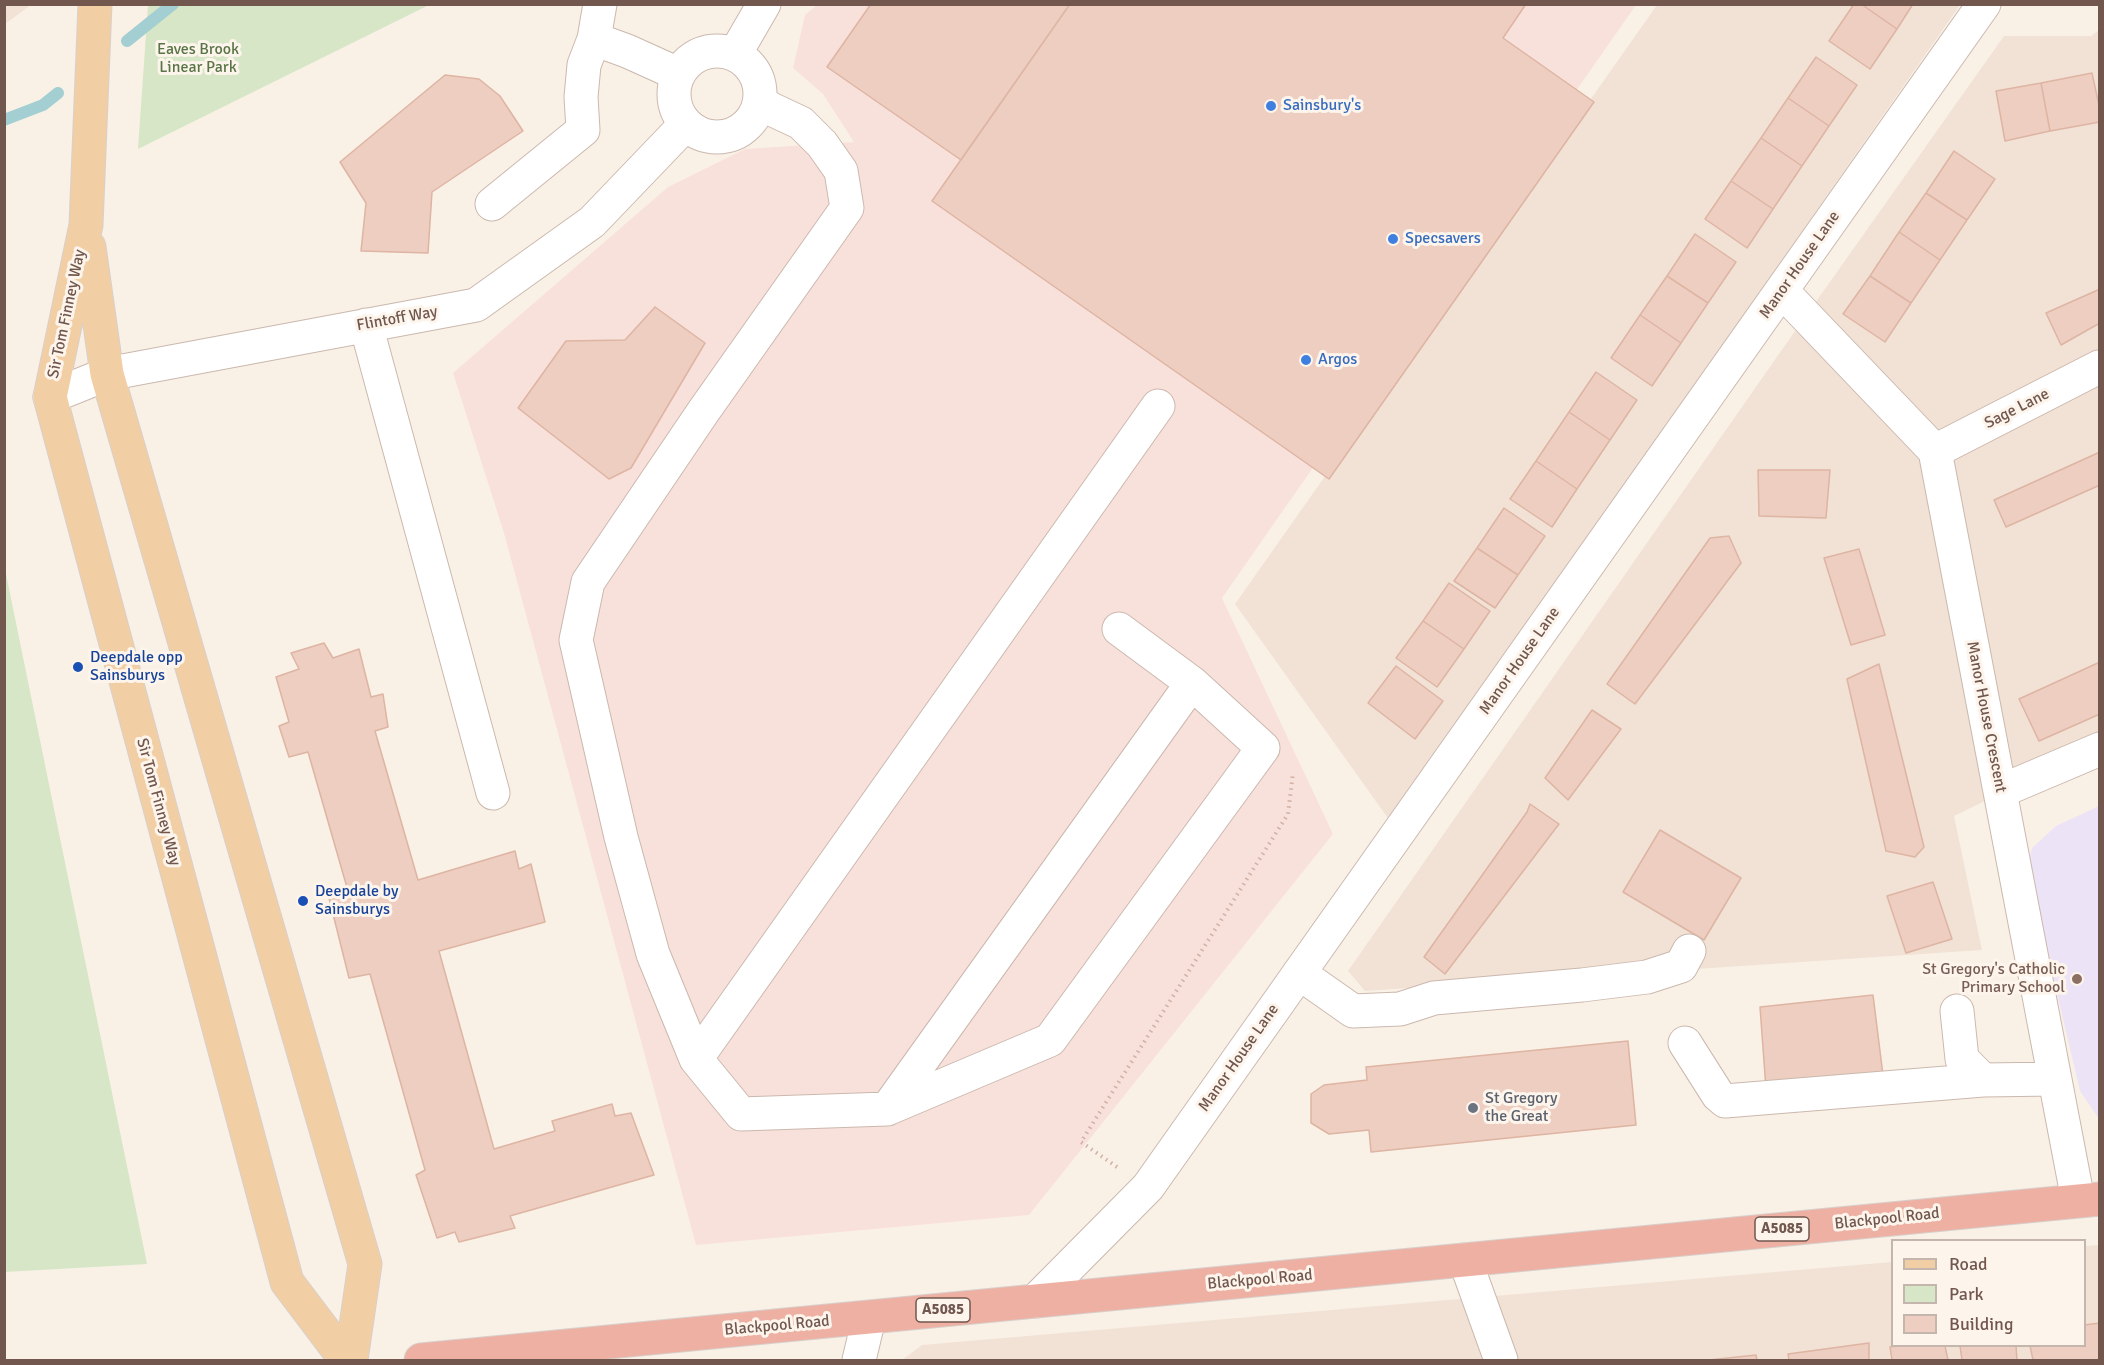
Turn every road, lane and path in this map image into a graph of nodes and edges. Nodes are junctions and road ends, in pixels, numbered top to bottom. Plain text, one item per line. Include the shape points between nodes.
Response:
1 (95, 4) edge
2 (600, 4) edge
3 (764, 4) edge
4 (1984, 4) edge
5 (594, 39) junction
6 (735, 54) junction
7 (678, 74) junction
8 (760, 100) junction
9 (686, 125) junction
10 (492, 204) dead end
11 (86, 225) junction
12 (1782, 291) junction
13 (366, 325) junction
14 (2099, 367) edge
15 (107, 375) junction
16 (50, 397) junction
17 (1158, 406) dead end
18 (1935, 451) junction
19 (1119, 629) dead end
20 (1192, 682) junction
21 (1263, 748) junction
22 (2100, 749) edge
23 (2001, 791) junction
24 (494, 793) dead end
25 (1689, 951) dead end
26 (1299, 973) junction
27 (1957, 1011) dead end
28 (1685, 1043) dead end
29 (696, 1059) junction
30 (2055, 1079) junction
31 (1983, 1080) junction
32 (887, 1109) junction
33 (1148, 1187) junction
34 (2089, 1200) edge
35 (1465, 1260) junction
36 (1035, 1301) junction
37 (868, 1318) junction
38 (346, 1360) edge
39 (351, 1360) edge
40 (421, 1360) edge
41 (860, 1360) edge
42 (1501, 1360) edge

1 - 11 main road, Sir Tom Finney Way
2 - 5 street
3 - 6 street
4 - 12 street, Manor House Lane
5 - 7 street
5 - 10 street via 584,65 583,130
6 - 7 street via 708,52 688,62
6 - 8 street via 752,68 759,83
7 - 9 street via 674,106
8 - 9 street via 751,122 725,138 699,135
8 - 29 street via 801,123 822,144 840,171 847,208 588,582 576,640 621,837 653,954
9 - 13 street, Flintoff Way via 592,222 476,305
11 - 15 main road, Sir Tom Finney Way
11 - 16 main road, Sir Tom Finney Way
12 - 18 street
12 - 26 street, Manor House Lane
13 - 15 street, Flintoff Way
13 - 24 street
14 - 18 street, Sage Lane
15 - 16 street, Flintoff Way
15 - 39 main road, Sir Tom Finney Way via 364,1263
16 - 38 main road, Sir Tom Finney Way via 287,1282
17 - 29 street
18 - 23 street, Manor House Crescent
19 - 20 street
20 - 21 street
20 - 32 street
21 - 32 street via 1050,1040
21 - 33 path via 1294,764 1288,814 1081,1142
22 - 23 street
23 - 30 street, Manor House Crescent
25 - 26 street via 1681,966 1647,977 1434,998 1400,1009 1353,1011
26 - 33 street, Manor House Lane
27 - 31 street via 1962,1059
28 - 31 street via 1725,1101
29 - 32 street via 741,1114
30 - 31 street
30 - 34 street, Manor House Crescent
33 - 36 street, Manor House Lane
34 - 35 highway, Blackpool Road / A5085
35 - 36 highway, Blackpool Road / A5085
35 - 42 street
36 - 37 highway, Blackpool Road / A5085
37 - 40 highway, Blackpool Road / A5085
37 - 41 street

